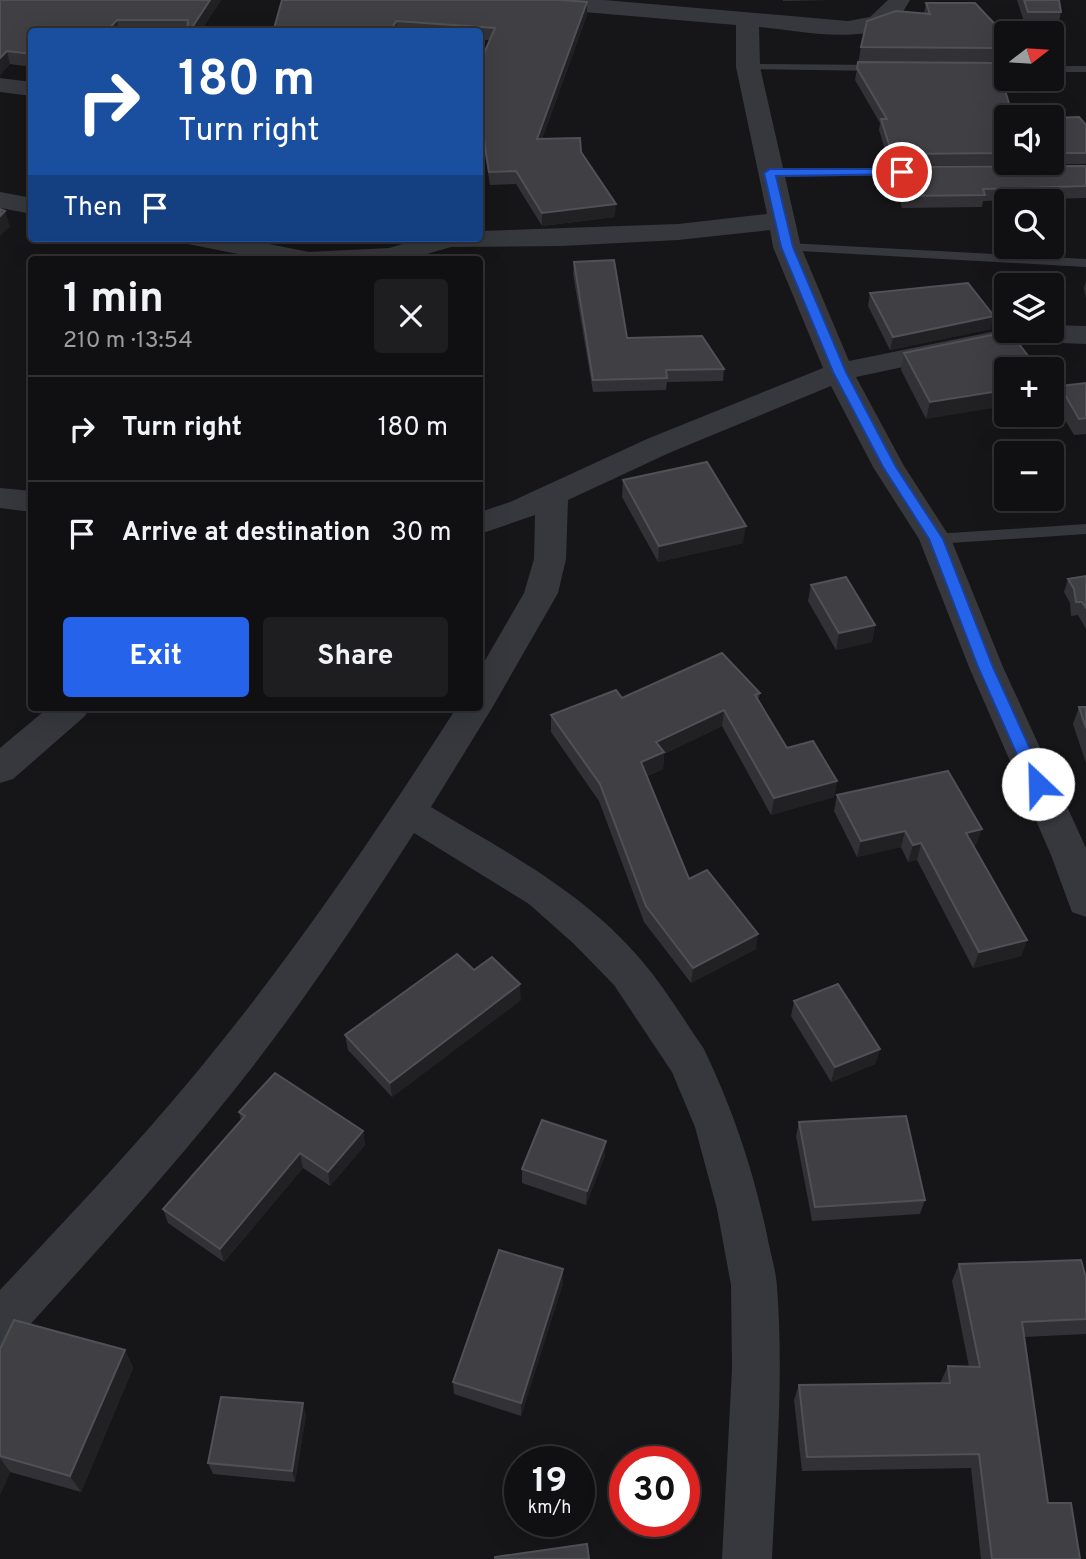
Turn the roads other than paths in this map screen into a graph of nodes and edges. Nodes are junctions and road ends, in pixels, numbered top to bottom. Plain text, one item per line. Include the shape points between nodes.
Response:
1 (525, 0) edge
2 (900, 0) edge
3 (747, 20) junction
4 (748, 67) junction
5 (898, 68) edge
6 (965, 69) edge
7 (994, 69) edge
8 (1064, 69) edge
9 (1086, 69) edge
10 (0, 85) edge
11 (28, 88) edge
12 (935, 172) edge
13 (770, 173) junction
14 (0, 200) edge
15 (28, 205) edge
16 (785, 234) junction
17 (483, 238) edge
18 (218, 242) edge
19 (436, 242) edge
20 (289, 256) edge
21 (391, 256) edge
22 (1086, 263) edge
23 (1086, 335) edge
24 (839, 372) junction
25 (552, 495) junction
26 (0, 498) edge
27 (28, 502) edge
28 (483, 522) edge
29 (1086, 529) edge
30 (936, 539) junction
31 (483, 694) edge
32 (67, 711) edge
33 (472, 711) edge
34 (0, 769) edge
35 (408, 811) junction
36 (1086, 901) edge
37 (0, 1324) edge
38 (747, 1559) edge

1 - 3 street
2 - 3 street via 886,20 872,26
3 - 4 street
4 - 5 lane
4 - 13 street
6 - 7 lane
8 - 9 lane
10 - 11 street
12 - 13 lane
13 - 16 street
14 - 15 street
16 - 17 street
16 - 22 lane
16 - 24 street
18 - 20 street
19 - 21 street
23 - 24 street via 1036,333
24 - 25 street
24 - 30 street via 890,467
25 - 28 street
25 - 31 street via 550,559 541,593
26 - 27 street
29 - 30 lane
30 - 36 street
32 - 34 street
33 - 35 street
35 - 37 street via 266,1016 146,1164
35 - 38 street via 543,893 579,924 628,973 690,1062 717,1127 754,1285 756,1368

